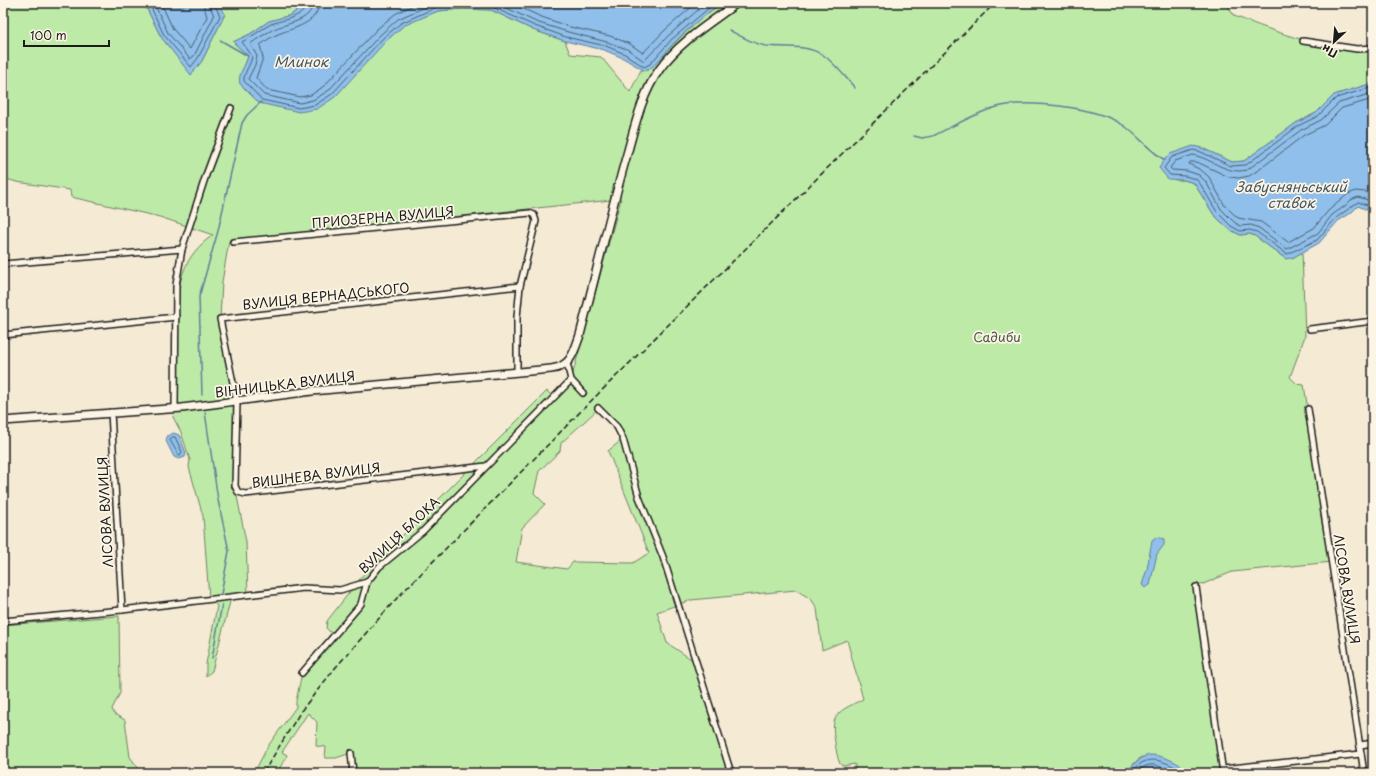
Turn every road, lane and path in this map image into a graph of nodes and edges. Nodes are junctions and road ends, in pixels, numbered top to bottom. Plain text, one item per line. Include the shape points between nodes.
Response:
1 (737, 3) edge
2 (1303, 41) dead end
3 (1373, 48) edge
4 (231, 108) dead end
5 (233, 242) dead end
6 (182, 249) junction
7 (3, 264) edge
8 (520, 286) junction
9 (176, 317) junction
10 (1373, 321) edge
11 (1310, 329) dead end
12 (3, 335) edge
13 (567, 363) junction
14 (517, 372) junction
15 (571, 380) junction
16 (583, 393) dead end
17 (237, 402) junction
18 (175, 408) junction
19 (598, 408) dead end
20 (1308, 409) dead end
21 (111, 412) junction
22 (3, 421) edge
23 (486, 466) junction
24 (367, 582) junction
25 (1196, 586) dead end
26 (122, 610) junction
27 (3, 621) edge
28 (302, 673) dead end
29 (1373, 743) edge
30 (1360, 745) junction
31 (351, 753) dead end
32 (1361, 754) junction
33 (1223, 771) edge
34 (353, 773) edge
35 (731, 773) edge
36 (1364, 773) edge

1 - 13 street via 673,54 650,86 614,203 577,346
2 - 3 street via 1358,49
4 - 6 street
5 - 8 street, ПРИОЗЕРНА ВУЛИЦЯ via 530,213 536,221
6 - 7 street
6 - 9 street via 176,285
8 - 14 street
8 - 17 street, ВУЛИЦЯ ВЕРНАДСЬКОГО via 220,319
9 - 12 street
9 - 18 street
10 - 11 street
13 - 14 street, ВІННИЦЬКА ВУЛИЦЯ via 559,368
13 - 15 street
14 - 17 street, ВІННИЦЬКА ВУЛИЦЯ via 312,391
15 - 16 street
15 - 23 street, ВУЛИЦЯ БЛОКА
17 - 18 street, ВІННИЦЬКА ВУЛИЦЯ
17 - 23 street, ВИШНЕВА ВУЛИЦЯ via 235,486 238,492 245,494
18 - 21 street, ВІННИЦЬКА ВУЛИЦЯ
19 - 35 street via 617,427 623,439 639,497 663,557
20 - 30 street, ЛІСОВА ВУЛИЦЯ
21 - 22 street, ВІННИЦЬКА ВУЛИЦЯ
21 - 26 street, ЛІСОВА ВУЛИЦЯ
23 - 24 street, ВУЛИЦЯ БЛОКА via 423,530 379,567
24 - 26 street, ВУЛИЦЯ БЛОКА via 340,590 304,588
24 - 28 street via 361,604
25 - 33 street
26 - 27 street, ВУЛИЦЯ БЛОКА
29 - 30 street
30 - 32 street, ЛІСОВА ВУЛИЦЯ
31 - 34 street
32 - 33 street
32 - 36 street, ЛІСОВА ВУЛИЦЯ

